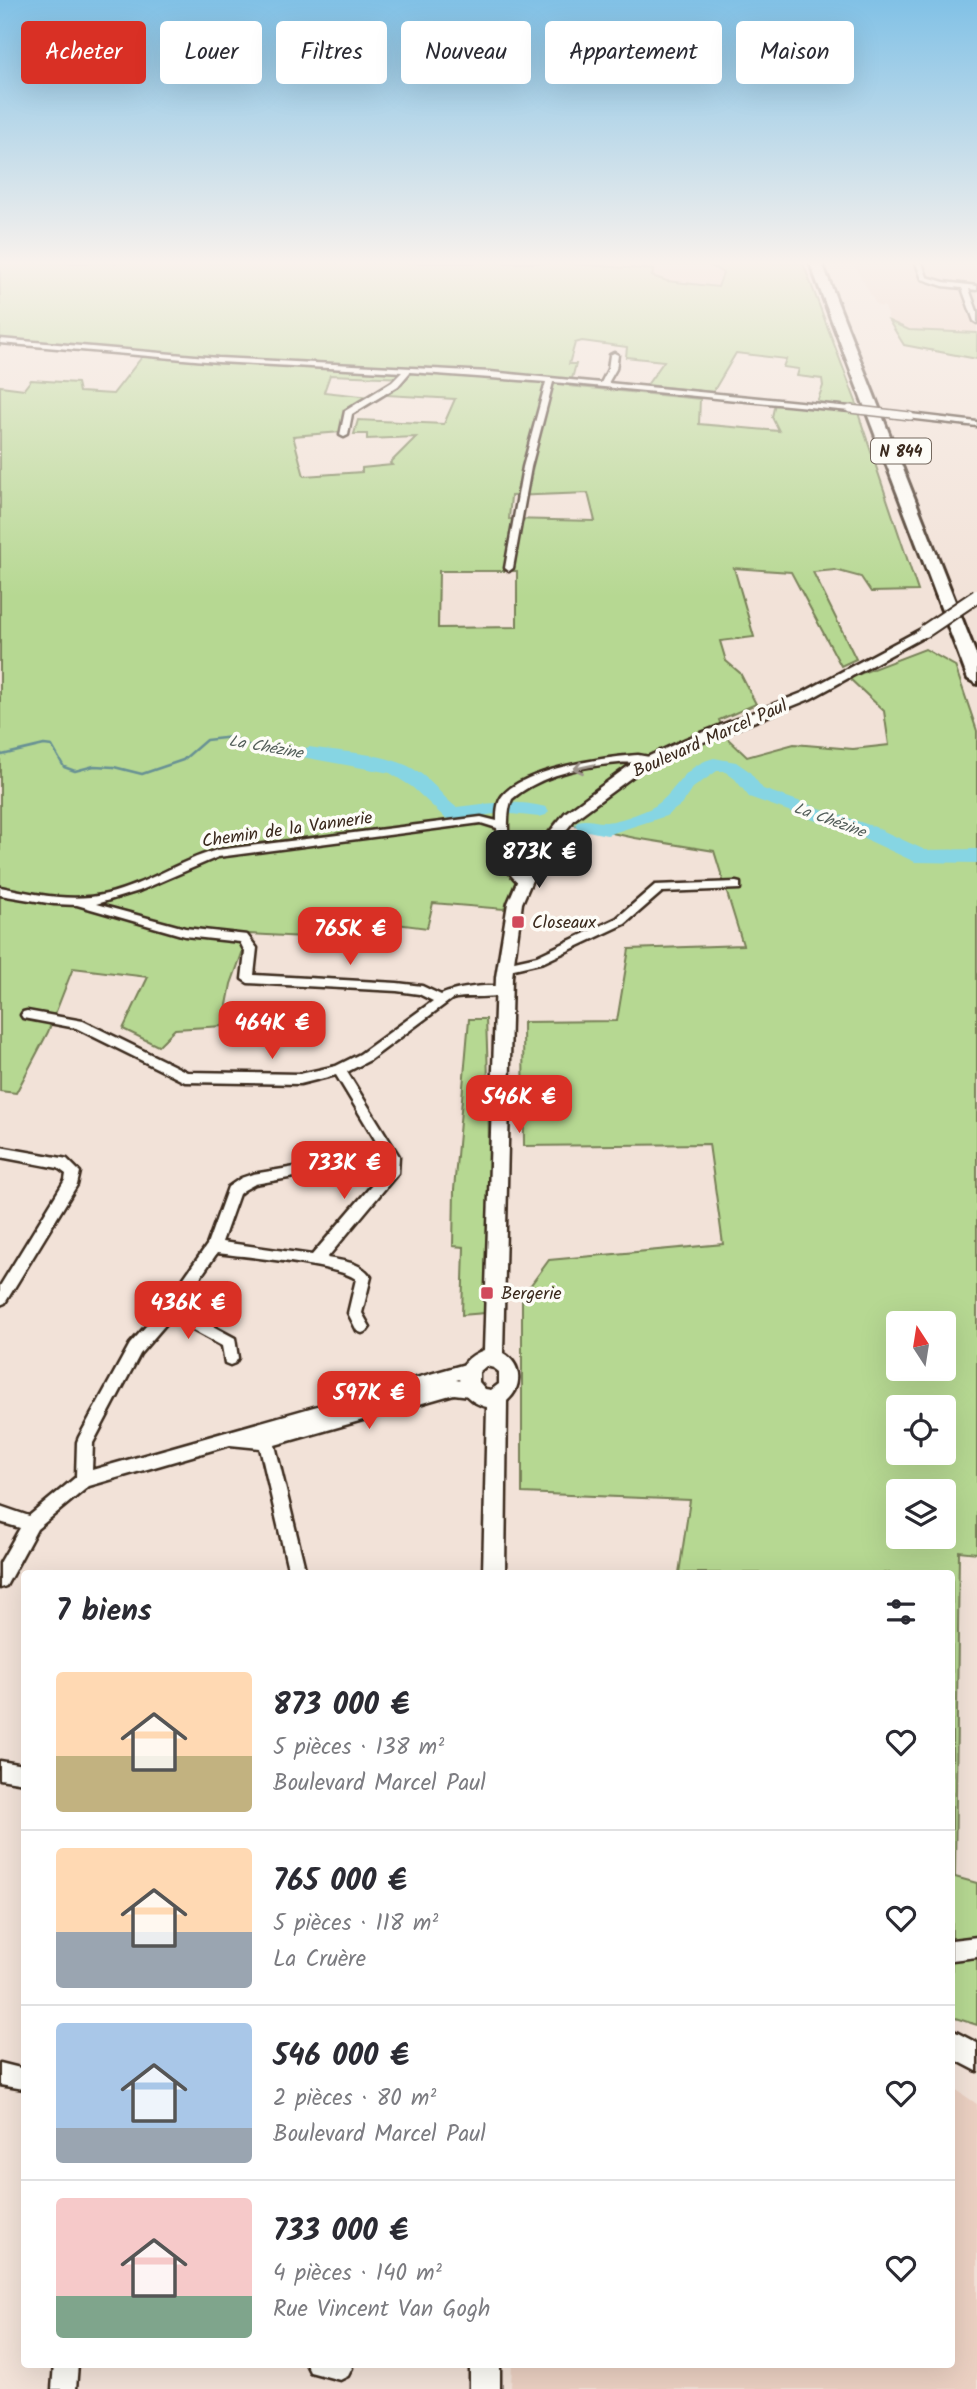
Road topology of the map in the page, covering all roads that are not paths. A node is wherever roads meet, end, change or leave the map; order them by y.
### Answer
1 (405, 374) edge
2 (480, 374) edge
3 (609, 374) edge
4 (859, 374) edge
5 (871, 374) edge
6 (550, 380) junction
7 (603, 385) junction
8 (977, 410) edge
9 (976, 424) edge
10 (344, 435) dead end
11 (509, 569) dead end
12 (977, 596) edge
13 (977, 639) edge
14 (977, 680) edge
15 (651, 760) junction
16 (503, 826) junction
17 (524, 881) junction
18 (736, 886) dead end
19 (0, 891) edge
20 (74, 901) junction
21 (505, 967) junction
22 (503, 991) junction
23 (441, 1000) junction
24 (27, 1015) dead end
25 (339, 1070) junction
26 (0, 1152) edge
27 (295, 1172) dead end
28 (214, 1247) junction
29 (315, 1261) junction
30 (0, 1299) edge
31 (169, 1310) junction
32 (362, 1327) dead end
33 (230, 1357) dead end
34 (493, 1360) junction
35 (470, 1380) junction
36 (497, 1396) junction
37 (219, 1440) junction
38 (265, 1441) junction
39 (84, 1480) junction
40 (0, 1514) edge
41 (31, 1524) junction
42 (297, 1570) edge
43 (494, 1570) edge
44 (0, 1580) edge
45 (0, 1770) edge
46 (21, 1774) edge
47 (977, 1947) edge
48 (955, 1950) edge
49 (955, 2045) edge
50 (977, 2058) edge
51 (0, 2074) edge
52 (21, 2078) edge
53 (65, 2368) edge
54 (485, 2368) edge
55 (64, 2389) edge
56 (485, 2389) edge

1 - 10 street
2 - 6 street
3 - 7 street
4 - 14 highway, N 844
5 - 13 highway, N 844
6 - 7 street
6 - 11 street
7 - 9 street, bridge
8 - 9 street
12 - 15 street, Boulevard Marcel Paul, bridge
15 -> 16 street
15 - 17 street, Boulevard Marcel Paul
16 - 17 street
16 - 20 street, Chemin de la Vannerie
17 - 21 street, Boulevard Marcel Paul
18 - 21 street
19 - 20 street, Chemin de la Vannerie
20 - 23 street
21 - 22 street, Boulevard Marcel Paul
22 - 23 street
22 - 34 street, Boulevard Marcel Paul
23 - 25 street
24 - 25 street
25 - 29 street
26 - 30 street
27 - 28 street
28 - 29 street
28 - 31 street
29 - 32 street
31 - 33 street
31 - 39 street
34 - 35 street
34 - 36 street
35 - 36 street
35 - 37 street
35 - 38 street
36 - 43 street
37 - 38 street
37 - 39 street
38 - 42 street
39 - 41 street
40 - 41 street
41 - 44 street
45 - 46 street
47 - 48 street
49 - 50 street
51 - 52 street
53 - 55 street
54 - 56 street

